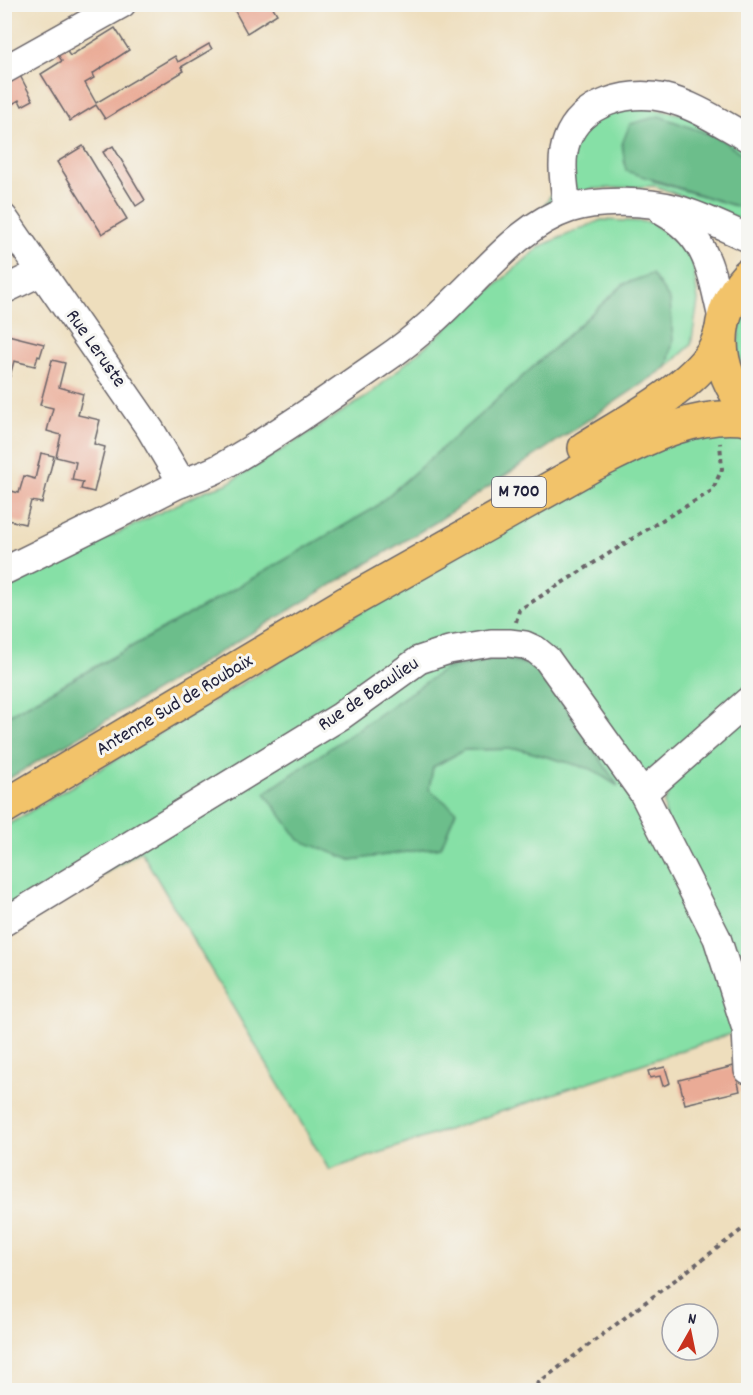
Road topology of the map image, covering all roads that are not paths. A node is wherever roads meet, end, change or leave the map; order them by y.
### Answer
1 (122, 4) edge
2 (4, 70) edge
3 (748, 138) edge
4 (645, 205) junction
5 (567, 209) junction
6 (4, 218) edge
7 (748, 238) edge
8 (41, 272) junction
9 (748, 275) edge
10 (4, 290) edge
11 (722, 327) junction
12 (748, 409) edge
13 (748, 419) edge
14 (182, 483) junction
15 (4, 572) edge
16 (345, 604) junction
17 (748, 701) edge
18 (643, 793) junction
19 (4, 807) edge
20 (4, 922) edge
21 (748, 1070) edge

1 - 2 street
3 - 5 street
4 - 5 street
4 - 7 street
4 - 11 street
5 - 14 street
6 - 8 street, Rue Leruste
8 - 10 street
8 - 14 street, Rue Leruste
9 - 11 highway
11 - 12 highway
11 - 16 highway, M 700
13 - 16 highway, M 700
14 - 15 street
16 - 19 highway, Antenne Sud de Roubaix / M 700
17 - 18 street
18 - 20 street, Rue de Beaulieu
18 - 21 street, Rue de Beaulieu

